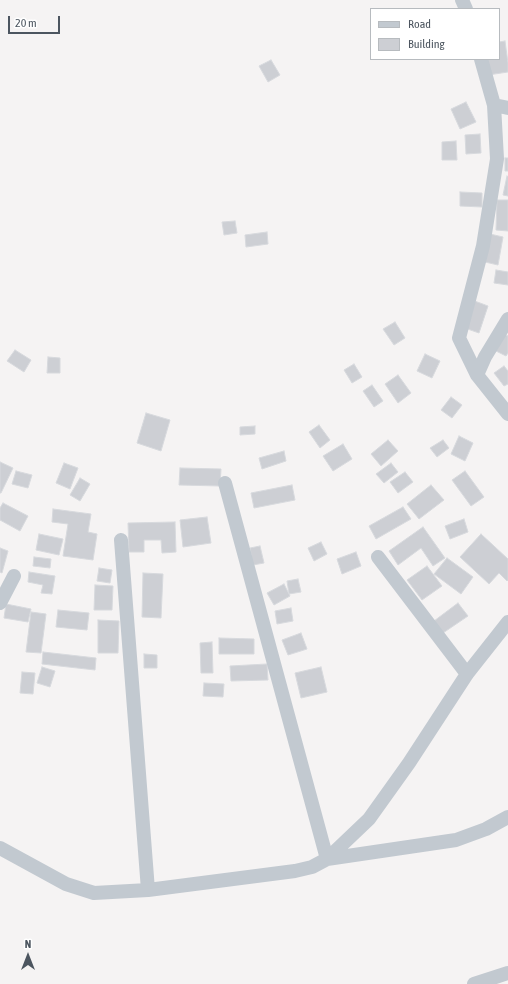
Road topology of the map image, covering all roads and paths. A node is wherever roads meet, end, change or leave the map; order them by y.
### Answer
1 (481, 60) edge
2 (494, 105) junction
3 (508, 108) edge
4 (508, 319) edge
5 (477, 375) junction
6 (508, 414) edge
7 (225, 482) dead end
8 (120, 540) dead end
9 (378, 557) dead end
10 (14, 576) dead end
11 (0, 603) edge
12 (508, 622) edge
13 (467, 674) junction
14 (508, 817) edge
15 (0, 848) edge
16 (327, 859) junction
17 (148, 890) junction
18 (508, 973) edge
19 (474, 984) edge

1 - 2 street
2 - 3 street
2 - 5 street
4 - 5 street
5 - 6 street
7 - 16 street
8 - 17 street
9 - 13 street
10 - 11 street
12 - 13 street
13 - 16 street
14 - 16 street
15 - 17 street
16 - 17 street
18 - 19 street

